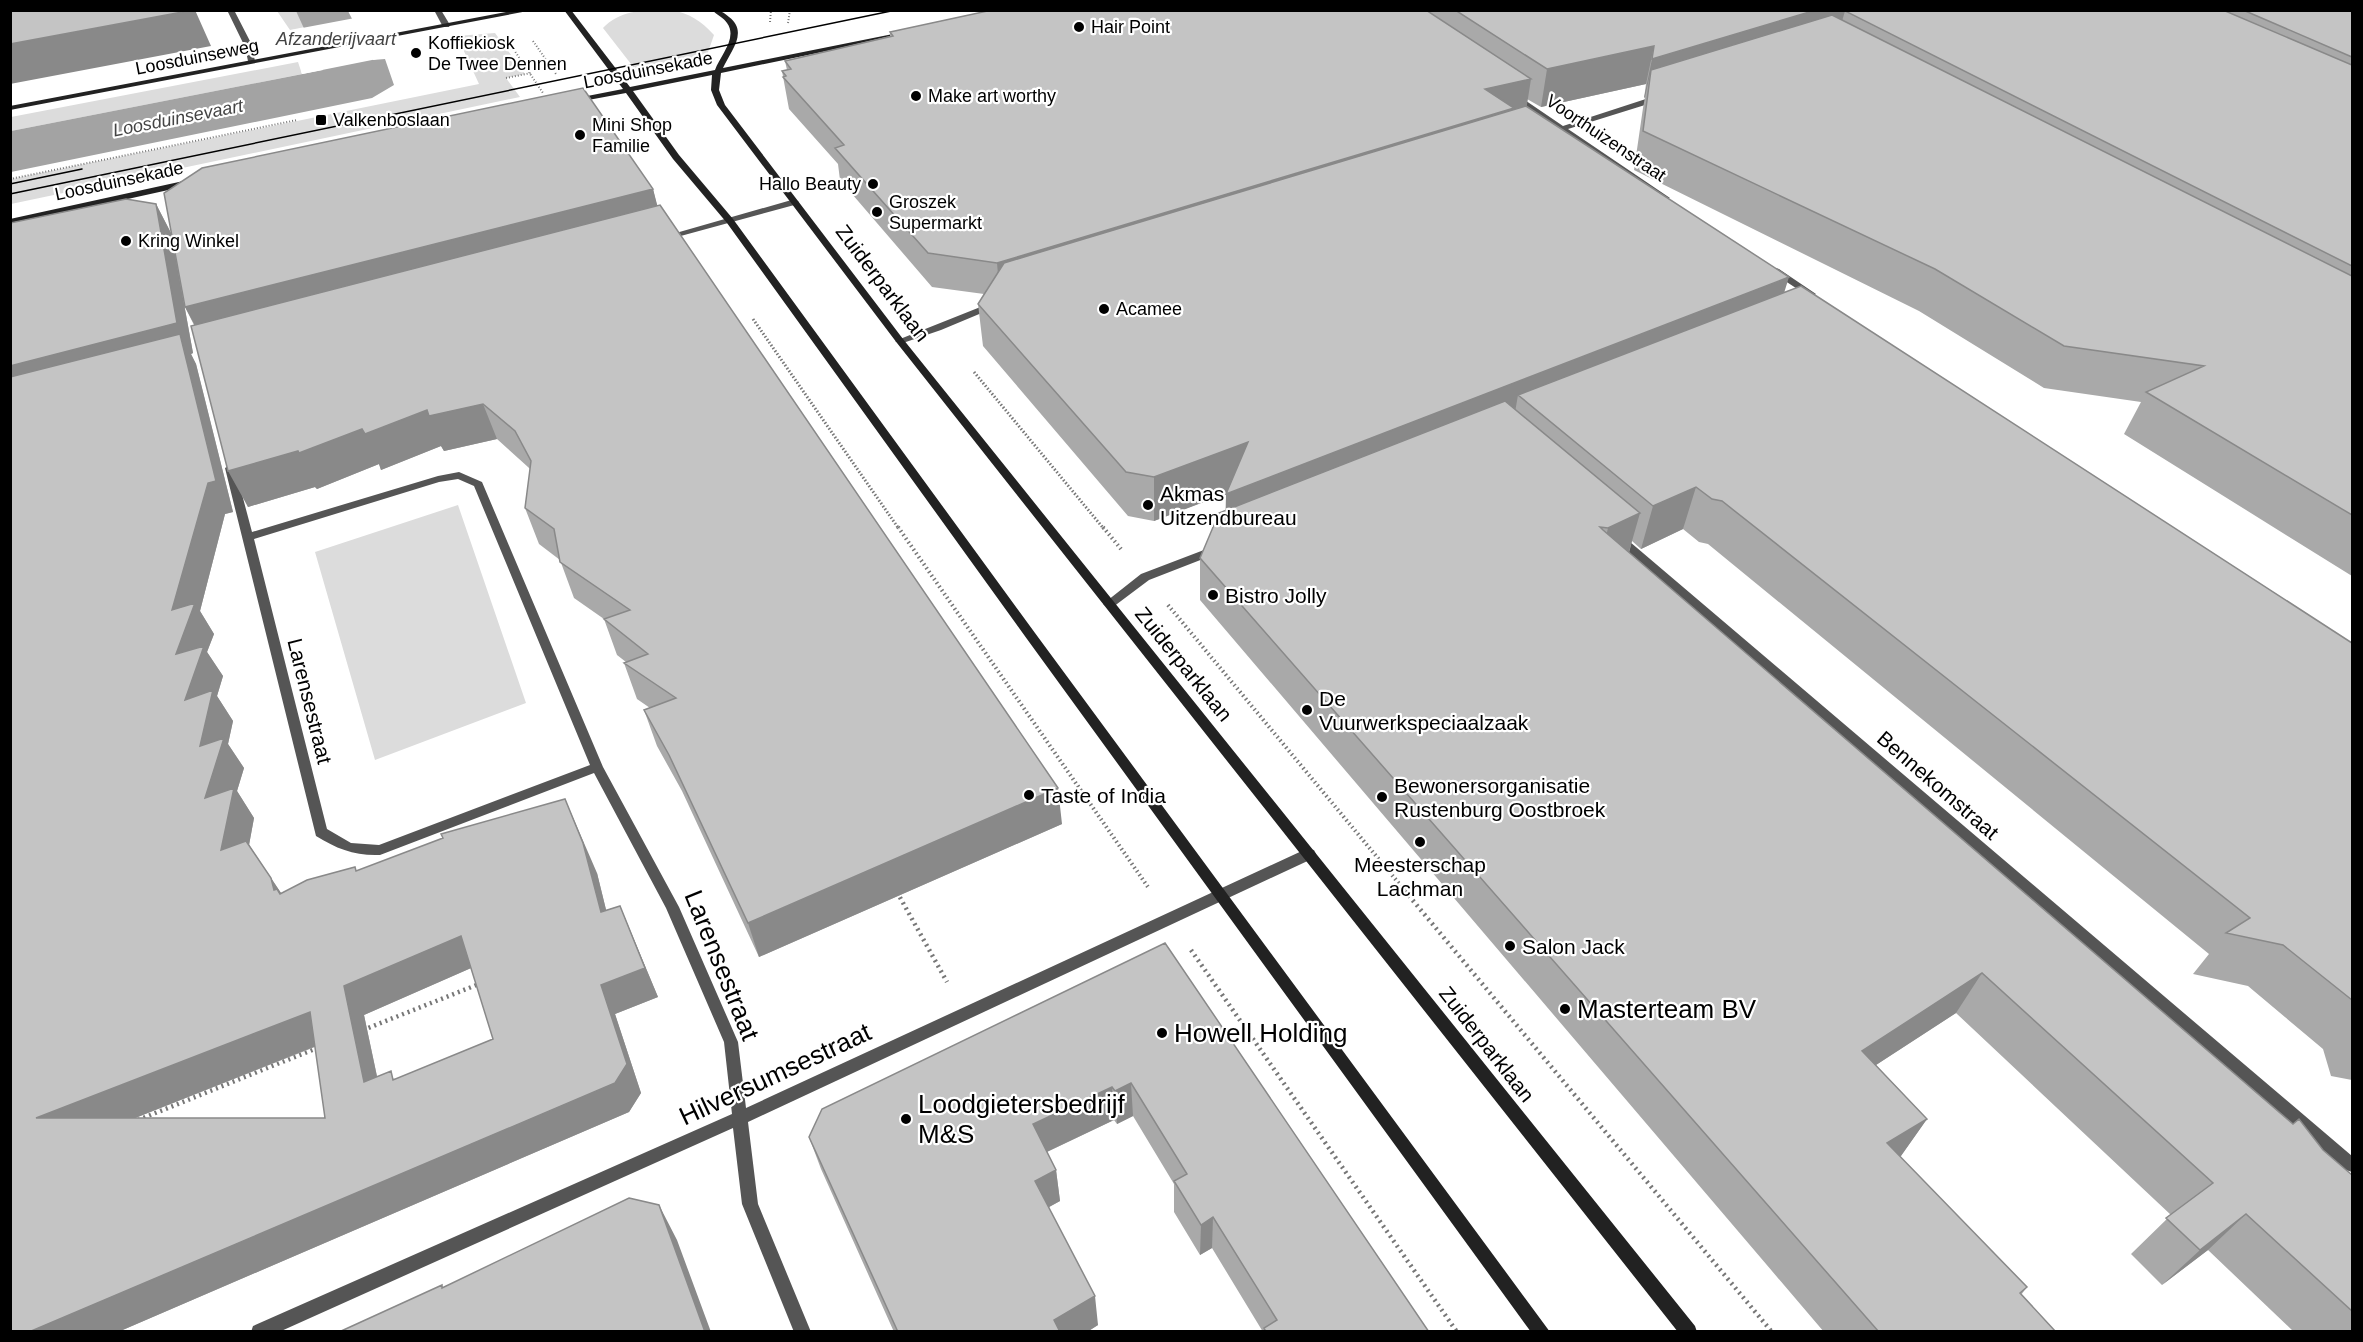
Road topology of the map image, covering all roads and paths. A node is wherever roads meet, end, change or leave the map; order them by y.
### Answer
1 (230, 10) edge
2 (437, 10) edge
3 (530, 10) edge
4 (567, 10) edge
5 (715, 10) edge
6 (506, 15) junction
7 (490, 17) junction
8 (446, 25) junction
9 (916, 30) edge
10 (252, 61) junction
11 (531, 73) junction
12 (714, 73) junction
13 (506, 78) dead end
14 (1502, 89) edge
15 (628, 90) junction
16 (1664, 97) edge
17 (577, 101) junction
18 (551, 105) joint
19 (10, 108) edge
20 (297, 120) dead end
21 (1562, 128) junction
22 (1551, 132) edge
23 (10, 179) edge
24 (192, 182) edge
25 (795, 202) junction
26 (1680, 207) edge
27 (730, 220) junction
28 (10, 222) edge
29 (658, 239) edge
30 (1769, 266) edge
31 (1818, 299) edge
32 (997, 303) edge
33 (752, 317) dead end
34 (938, 328) junction
35 (900, 341) junction
36 (228, 457) edge
37 (1607, 528) edge
38 (248, 537) junction
39 (1222, 546) edge
40 (1145, 578) junction
41 (1109, 604) junction
42 (597, 767) junction
43 (1310, 854) junction
44 (896, 891) edge
45 (1222, 895) junction
46 (1170, 919) junction
47 (483, 982) edge
48 (965, 1014) junction
49 (361, 1031) dead end
50 (327, 1044) edge
51 (738, 1119) junction
52 (127, 1124) edge
53 (2352, 1165) edge
54 (259, 1332) edge
55 (803, 1332) edge
56 (1456, 1332) edge
57 (1542, 1332) edge
58 (1689, 1332) edge
59 (1772, 1332) edge

1 - 10 street
2 - 8 street
3 - 6 main road, Loosduinseweg
4 - 15 main road
5 - 12 main road
6 - 7 main road, Loosduinseweg
6 - 17 path
7 - 8 main road, Loosduinseweg
7 - 11 path
8 - 10 main road, Loosduinseweg
9 - 12 main road, Loosduinsekade
10 - 19 main road, Loosduinseweg
11 - 13 path
11 - 18 path
12 - 15 main road, Loosduinsekade
12 - 25 main road, Zuiderparklaan
14 - 21 street, Voorthuizenstraat
15 - 17 main road, Loosduinsekade
15 - 27 main road
16 - 21 street
17 - 18 main road, Loosduinsekade
20 - 23 path
21 - 22 street
21 - 26 street, Voorthuizenstraat
24 - 28 main road, Loosduinsekade
25 - 27 street
25 - 35 main road, Zuiderparklaan
27 - 29 street
27 - 45 main road
30 - 31 street
32 - 34 street
33 - 46 path
34 - 35 street
34 - 40 path, Zuiderparklaan
35 - 41 main road, Zuiderparklaan
36 - 38 street, Larensestraat
37 - 53 street, Bennekomstraat
38 - 42 street, Larensestraat
38 - 42 street, Larensestraat
39 - 40 street
40 - 41 street
40 - 59 path, Zuiderparklaan
41 - 43 main road, Zuiderparklaan
42 - 51 street, Larensestraat
43 - 45 street, Hilversumsestraat
43 - 58 main road, Zuiderparklaan
44 - 48 path
45 - 46 street, Hilversumsestraat
45 - 57 main road
46 - 48 street, Hilversumsestraat
46 - 56 path
47 - 49 path
48 - 51 street, Hilversumsestraat
50 - 52 path
51 - 54 street, Hilversumsestraat
51 - 55 street, Larensestraat

